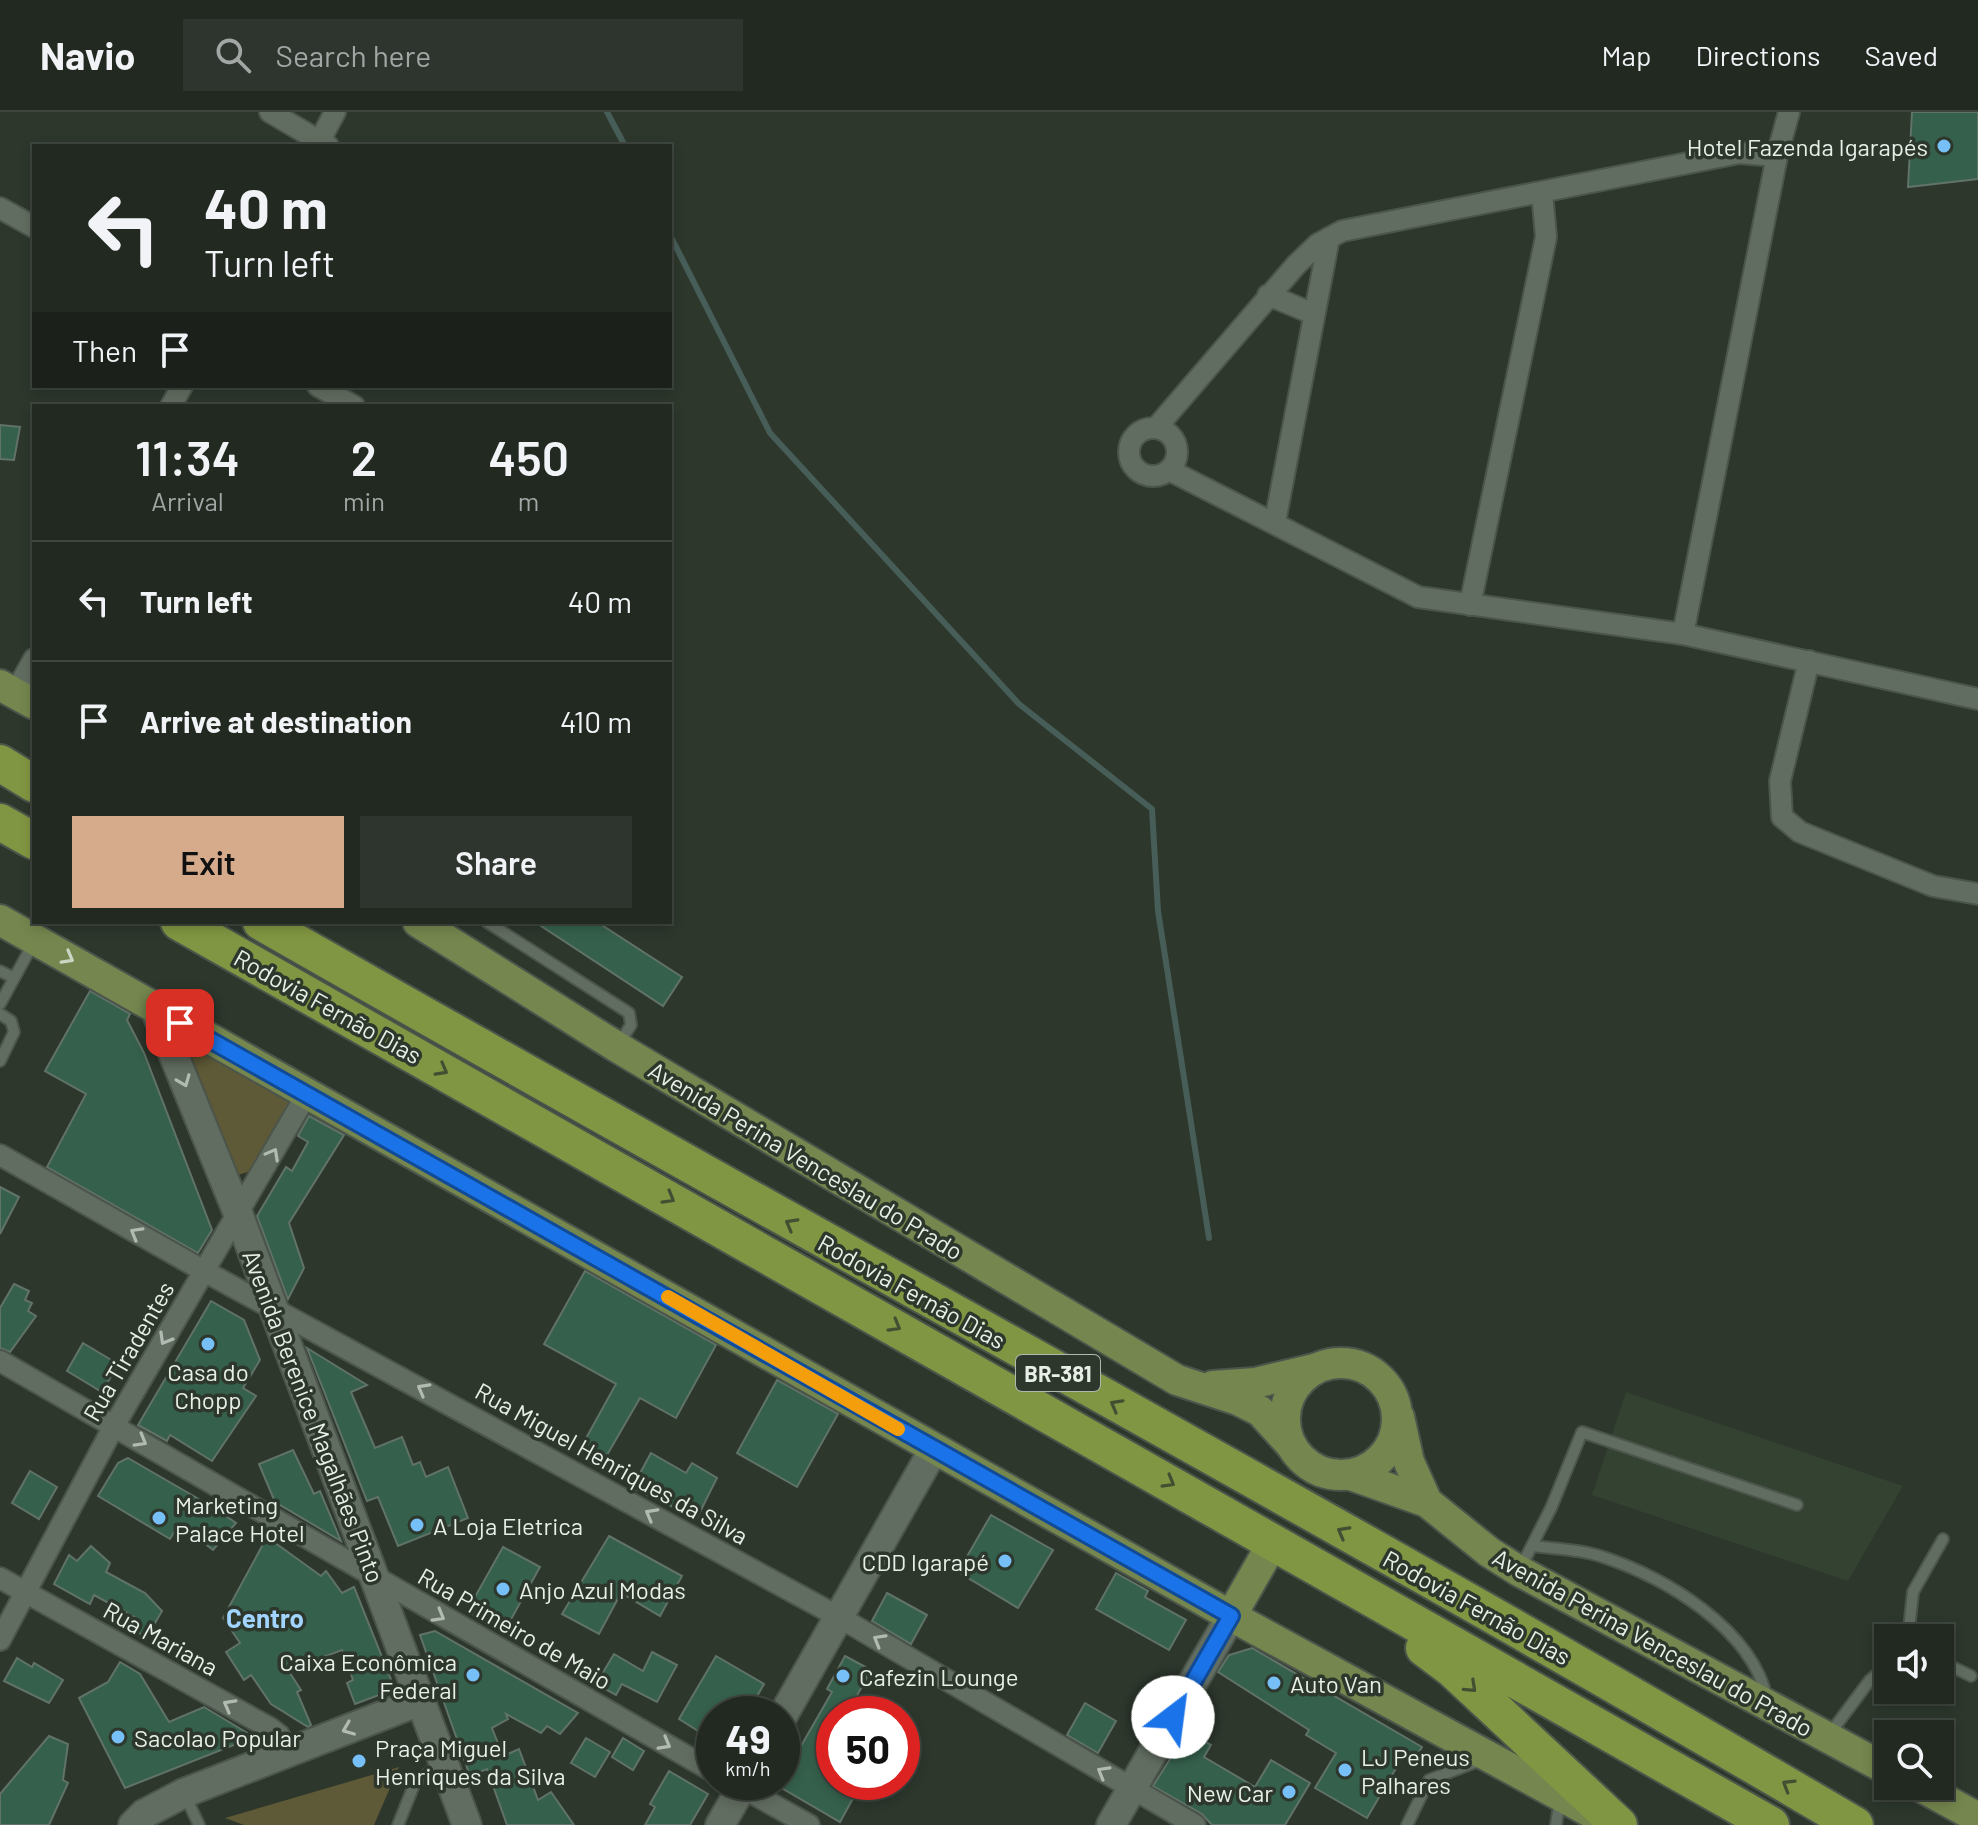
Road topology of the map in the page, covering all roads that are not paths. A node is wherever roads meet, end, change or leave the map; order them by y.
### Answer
1 (270, 112) edge
2 (335, 112) edge
3 (1789, 112) edge
4 (322, 144) edge
5 (1777, 156) junction
6 (1542, 192) junction
7 (0, 208) edge
8 (32, 226) edge
9 (1329, 238) junction
10 (1268, 295) junction
11 (1314, 314) junction
12 (322, 388) edge
13 (350, 404) edge
14 (1156, 428) junction
15 (1169, 470) junction
16 (1275, 522) junction
17 (1470, 605) junction
18 (1683, 634) junction
19 (1809, 661) junction
20 (32, 663) edge
21 (16, 694) edge
22 (1978, 699) edge
23 (0, 763) edge
24 (32, 783) edge
25 (0, 822) edge
26 (32, 840) edge
27 (1978, 894) edge
28 (0, 920) edge
29 (182, 924) edge
30 (264, 924) edge
31 (421, 924) edge
32 (490, 924) edge
33 (35, 940) junction
34 (0, 971) edge
35 (14, 978) junction
36 (0, 1004) edge
37 (155, 1009) junction
38 (0, 1014) edge
39 (617, 1047) junction
40 (0, 1061) edge
41 (308, 1092) junction
42 (0, 1155) edge
43 (239, 1216) junction
44 (204, 1271) junction
45 (272, 1306) junction
46 (0, 1361) edge
47 (1314, 1369) junction
48 (1200, 1387) junction
49 (1398, 1412) junction
50 (114, 1426) junction
51 (1290, 1444) junction
52 (934, 1449) junction
53 (1313, 1468) junction
54 (1351, 1475) junction
55 (1299, 1495) tunnel mouth
56 (1427, 1502) junction
57 (1797, 1505) dead end
58 (1943, 1539) dead end
59 (1282, 1554) junction
60 (1526, 1558) junction
61 (373, 1575) junction
62 (0, 1578) edge
63 (24, 1592) junction
64 (1231, 1616) junction
65 (839, 1617) junction
66 (1910, 1624) edge
67 (0, 1640) edge
68 (1954, 1668) edge
69 (1971, 1676) dead end
70 (1874, 1677) edge
71 (794, 1696) edge
72 (420, 1701) junction
73 (1768, 1704) junction
74 (1827, 1738) junction
75 (288, 1753) junction
76 (1489, 1757) junction
77 (442, 1762) junction
78 (696, 1762) edge
79 (1874, 1763) edge
80 (1132, 1788) junction
81 (184, 1793) junction
82 (732, 1800) edge
83 (767, 1800) edge
84 (1945, 1800) edge
85 (1558, 1812) edge
86 (1978, 1818) edge
87 (133, 1825) edge
88 (199, 1825) edge
89 (398, 1825) edge
90 (467, 1825) edge
91 (720, 1825) edge
92 (809, 1825) edge
93 (1111, 1825) edge
94 (1195, 1825) edge
95 (1407, 1825) edge
96 (1617, 1825) edge
97 (1771, 1825) edge
98 (1855, 1825) edge

1 - 4 street
2 - 4 street
3 - 5 street
5 - 6 street
5 - 18 street
6 - 9 street
6 - 17 street
7 - 8 street
9 - 10 street
9 - 11 street
10 - 11 street
10 - 14 street
11 - 16 street
12 - 13 street
14 - 15 street
14 - 15 street
15 - 16 street
16 - 17 street
17 - 18 street
18 - 19 street
19 - 22 street
19 - 27 street
20 - 21 street
23 - 24 highway
25 - 26 highway
28 - 33 main road
29 -> 59 highway, Rodovia Fernão Dias / BR-381
98 -> 30 highway, Rodovia Fernão Dias / BR-381
31 - 39 main road, Avenida Perina Venceslau do Prado
32 - 39 lane
33 - 35 lane
33 -> 37 main road
34 - 35 lane
35 - 36 lane
37 - 41 main road
37 -> 43 main road, Avenida Berenice Magalhães Pinto
38 - 40 lane
39 - 48 main road, Avenida Perina Venceslau do Prado
43 -> 41 street, Rua Tiradentes
41 - 52 main road
44 -> 42 street, Rua Miguel Henriques da Silva
43 - 44 street, Rua Tiradentes
43 - 45 main road, Avenida Berenice Magalhães Pinto
44 - 45 street, Rua Miguel Henriques da Silva
44 -> 50 street, Rua Tiradentes
45 - 61 main road, Avenida Berenice Magalhães Pinto
65 -> 45 street, Rua Miguel Henriques da Silva
46 - 50 street, Rua Primeiro de Maio
47 - 48 main road, Avenida Perina Venceslau do Prado
47 - 49 main road
47 - 51 main road
48 - 51 main road, Avenida Perina Venceslau do Prado
49 - 54 main road
49 - 56 main road, Avenida Perina Venceslau do Prado
50 -> 61 street, Rua Primeiro de Maio
50 - 63 street, Rua Tiradentes
51 - 53 main road
52 - 64 main road
52 - 65 main road
53 - 54 main road
53 - 55 main road
54 - 56 main road, Avenida Perina Venceslau do Prado
56 - 60 main road, Avenida Perina Venceslau do Prado
57 - 60 lane
58 - 66 lane
59 - 64 main road
59 -> 96 highway
59 - 97 highway, Rodovia Fernão Dias / BR-381
60 - 73 main road, Avenida Perina Venceslau do Prado
60 - 73 lane
61 - 72 main road, Avenida Berenice Magalhães Pinto
61 -> 78 street, Rua Primeiro de Maio
62 - 63 street, Rua Mariana
63 - 67 street, Rua Tiradentes
75 -> 63 street, Rua Mariana
64 - 76 main road
64 - 80 main road
65 - 71 main road
80 -> 65 street, Rua Miguel Henriques da Silva
68 - 69 lane
70 - 74 lane
72 -> 75 main road
72 - 77 main road, Avenida Berenice Magalhães Pinto
73 - 74 main road, Avenida Perina Venceslau do Prado
74 - 79 main road, Avenida Perina Venceslau do Prado
75 - 81 main road
76 - 85 main road
76 - 95 lane
77 - 89 lane
77 - 90 main road, Avenida Berenice Magalhães Pinto
80 - 93 main road
80 - 94 street, Rua Miguel Henriques da Silva
81 - 87 main road
81 - 88 lane
82 - 91 main road
83 - 92 street
84 - 86 main road
85 - 96 main road

